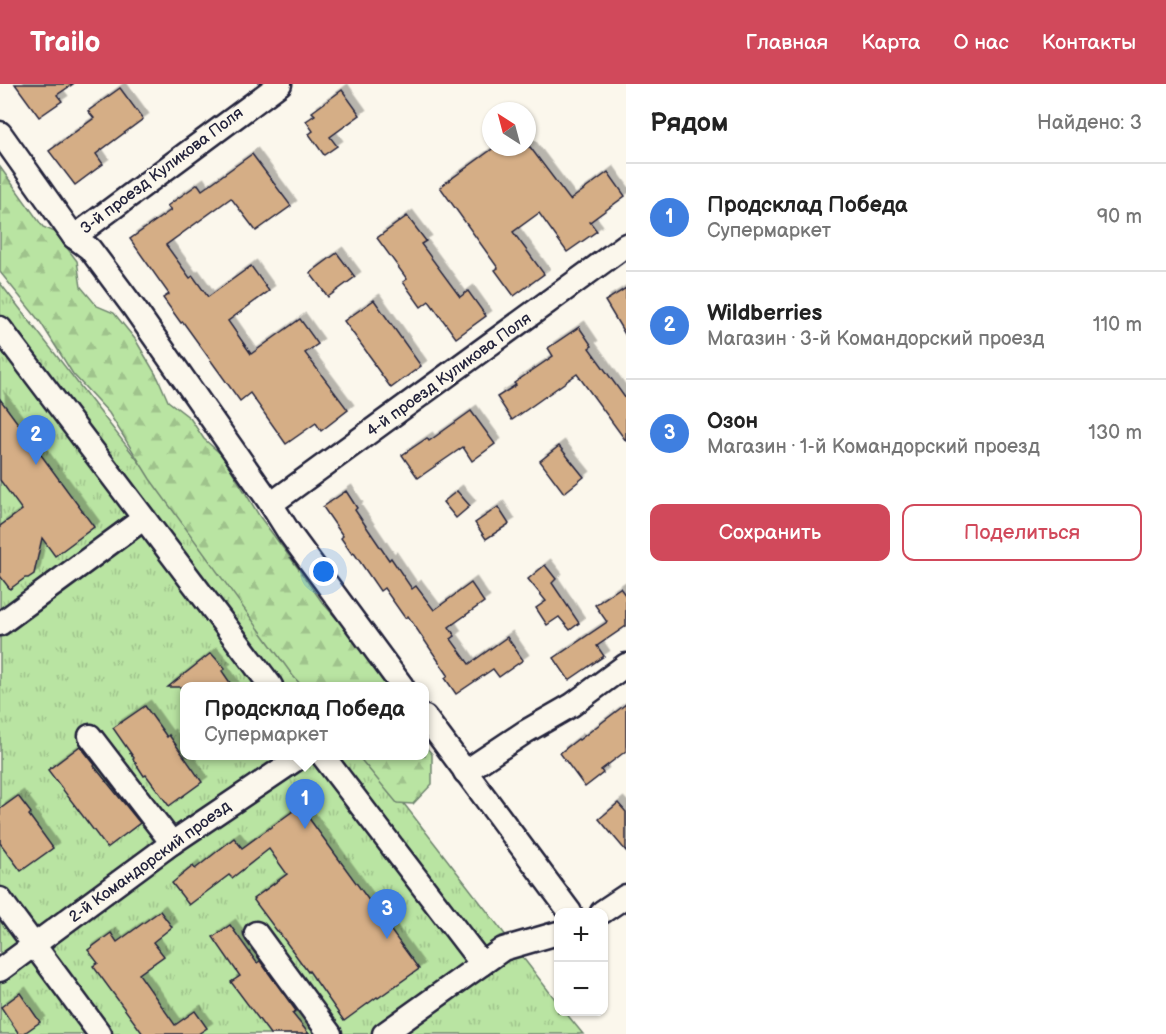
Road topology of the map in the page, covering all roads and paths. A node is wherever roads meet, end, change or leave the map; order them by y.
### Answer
1 (280, 84) edge
2 (0, 133) edge
3 (74, 237) junction
4 (626, 245) edge
5 (0, 328) edge
6 (271, 504) junction
7 (143, 519) junction
8 (0, 624) edge
9 (626, 665) edge
10 (267, 682) edge
11 (398, 682) edge
12 (429, 722) edge
13 (90, 736) dead end
14 (295, 760) edge
15 (326, 760) edge
16 (465, 772) junction
17 (172, 843) junction
18 (626, 896) edge
19 (0, 899) edge
20 (567, 908) edge
21 (608, 908) edge
22 (256, 933) dead end
23 (554, 934) edge
24 (34, 945) junction
25 (482, 964) junction
26 (0, 970) edge
27 (100, 1034) edge
28 (330, 1034) edge
29 (384, 1034) edge

1 - 3 street, 3-й проезд Куликова Поля
2 - 3 street
3 - 6 street
4 - 6 street, 4-й проезд Куликова Поля
5 - 7 street
6 - 11 street
7 - 8 street
7 - 10 street
9 - 16 street
12 - 16 street
13 - 17 street
14 - 17 street, 2-й Командорский проезд
15 - 25 street
16 - 20 street
17 - 24 street, 2-й Командорский проезд
18 - 21 street
19 - 24 street
22 - 28 street
23 - 25 street
24 - 26 street, 2-й Командорский проезд
24 - 27 street
25 - 29 street

